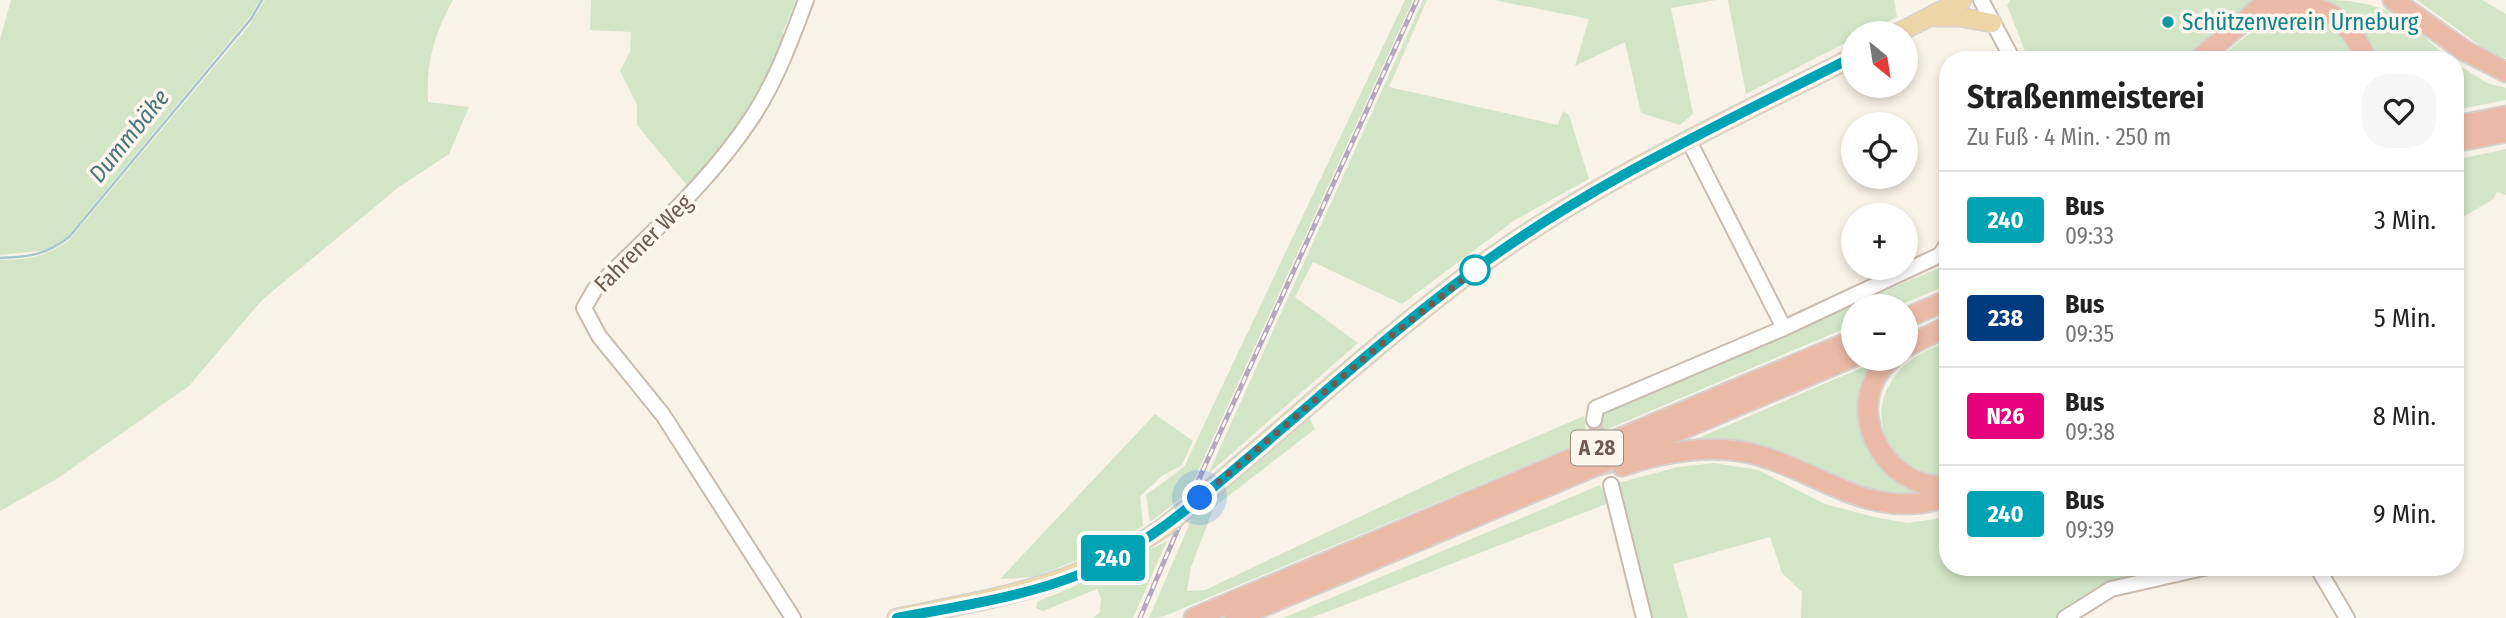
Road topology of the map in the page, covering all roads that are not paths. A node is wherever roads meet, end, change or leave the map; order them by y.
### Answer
1 (806, 0) edge
2 (1962, 0) edge
3 (1981, 0) edge
4 (2393, 0) edge
5 (2262, 6) edge
6 (1925, 19) junction
7 (1918, 23) edge
8 (1992, 23) junction
9 (2008, 51) edge
10 (2209, 51) edge
11 (2362, 51) edge
12 (1841, 63) edge
13 (2506, 72) edge
14 (2506, 116) edge
15 (2464, 124) edge
16 (2506, 132) edge
17 (2464, 140) edge
18 (1689, 141) junction
19 (1939, 255) edge
20 (1939, 304) edge
21 (1918, 313) edge
22 (1939, 320) edge
23 (1784, 328) junction
24 (1918, 329) edge
25 (1939, 330) edge
26 (1918, 341) edge
27 (1841, 345) edge
28 (1841, 362) edge
29 (1881, 371) edge
30 (1594, 420) dead end
31 (1583, 471) junction
32 (1611, 485) tunnel mouth
33 (1939, 485) edge
34 (1939, 499) edge
35 (2168, 576) edge
36 (2322, 576) edge
37 (793, 618) edge
38 (897, 618) edge
39 (1194, 618) edge
40 (1235, 618) edge
41 (1644, 618) edge
42 (2065, 618) edge
43 (2347, 618) edge

1 - 37 street, Fahrener Weg
2 - 6 main road
3 - 8 street
4 - 13 highway
5 - 10 highway
5 - 11 highway
6 - 7 main road
6 - 8 main road
8 - 9 street
12 - 18 main road
14 - 15 highway
16 - 17 highway
18 - 23 street
18 - 38 main road, bridge
19 - 23 street
20 - 21 highway
22 - 24 highway
23 - 30 street
25 - 26 highway
27 - 39 highway, A 28
28 - 31 highway, A 28
29 - 33 highway
31 - 34 highway
31 - 40 highway, A 28
32 - 41 street
35 - 42 street
36 - 43 street

